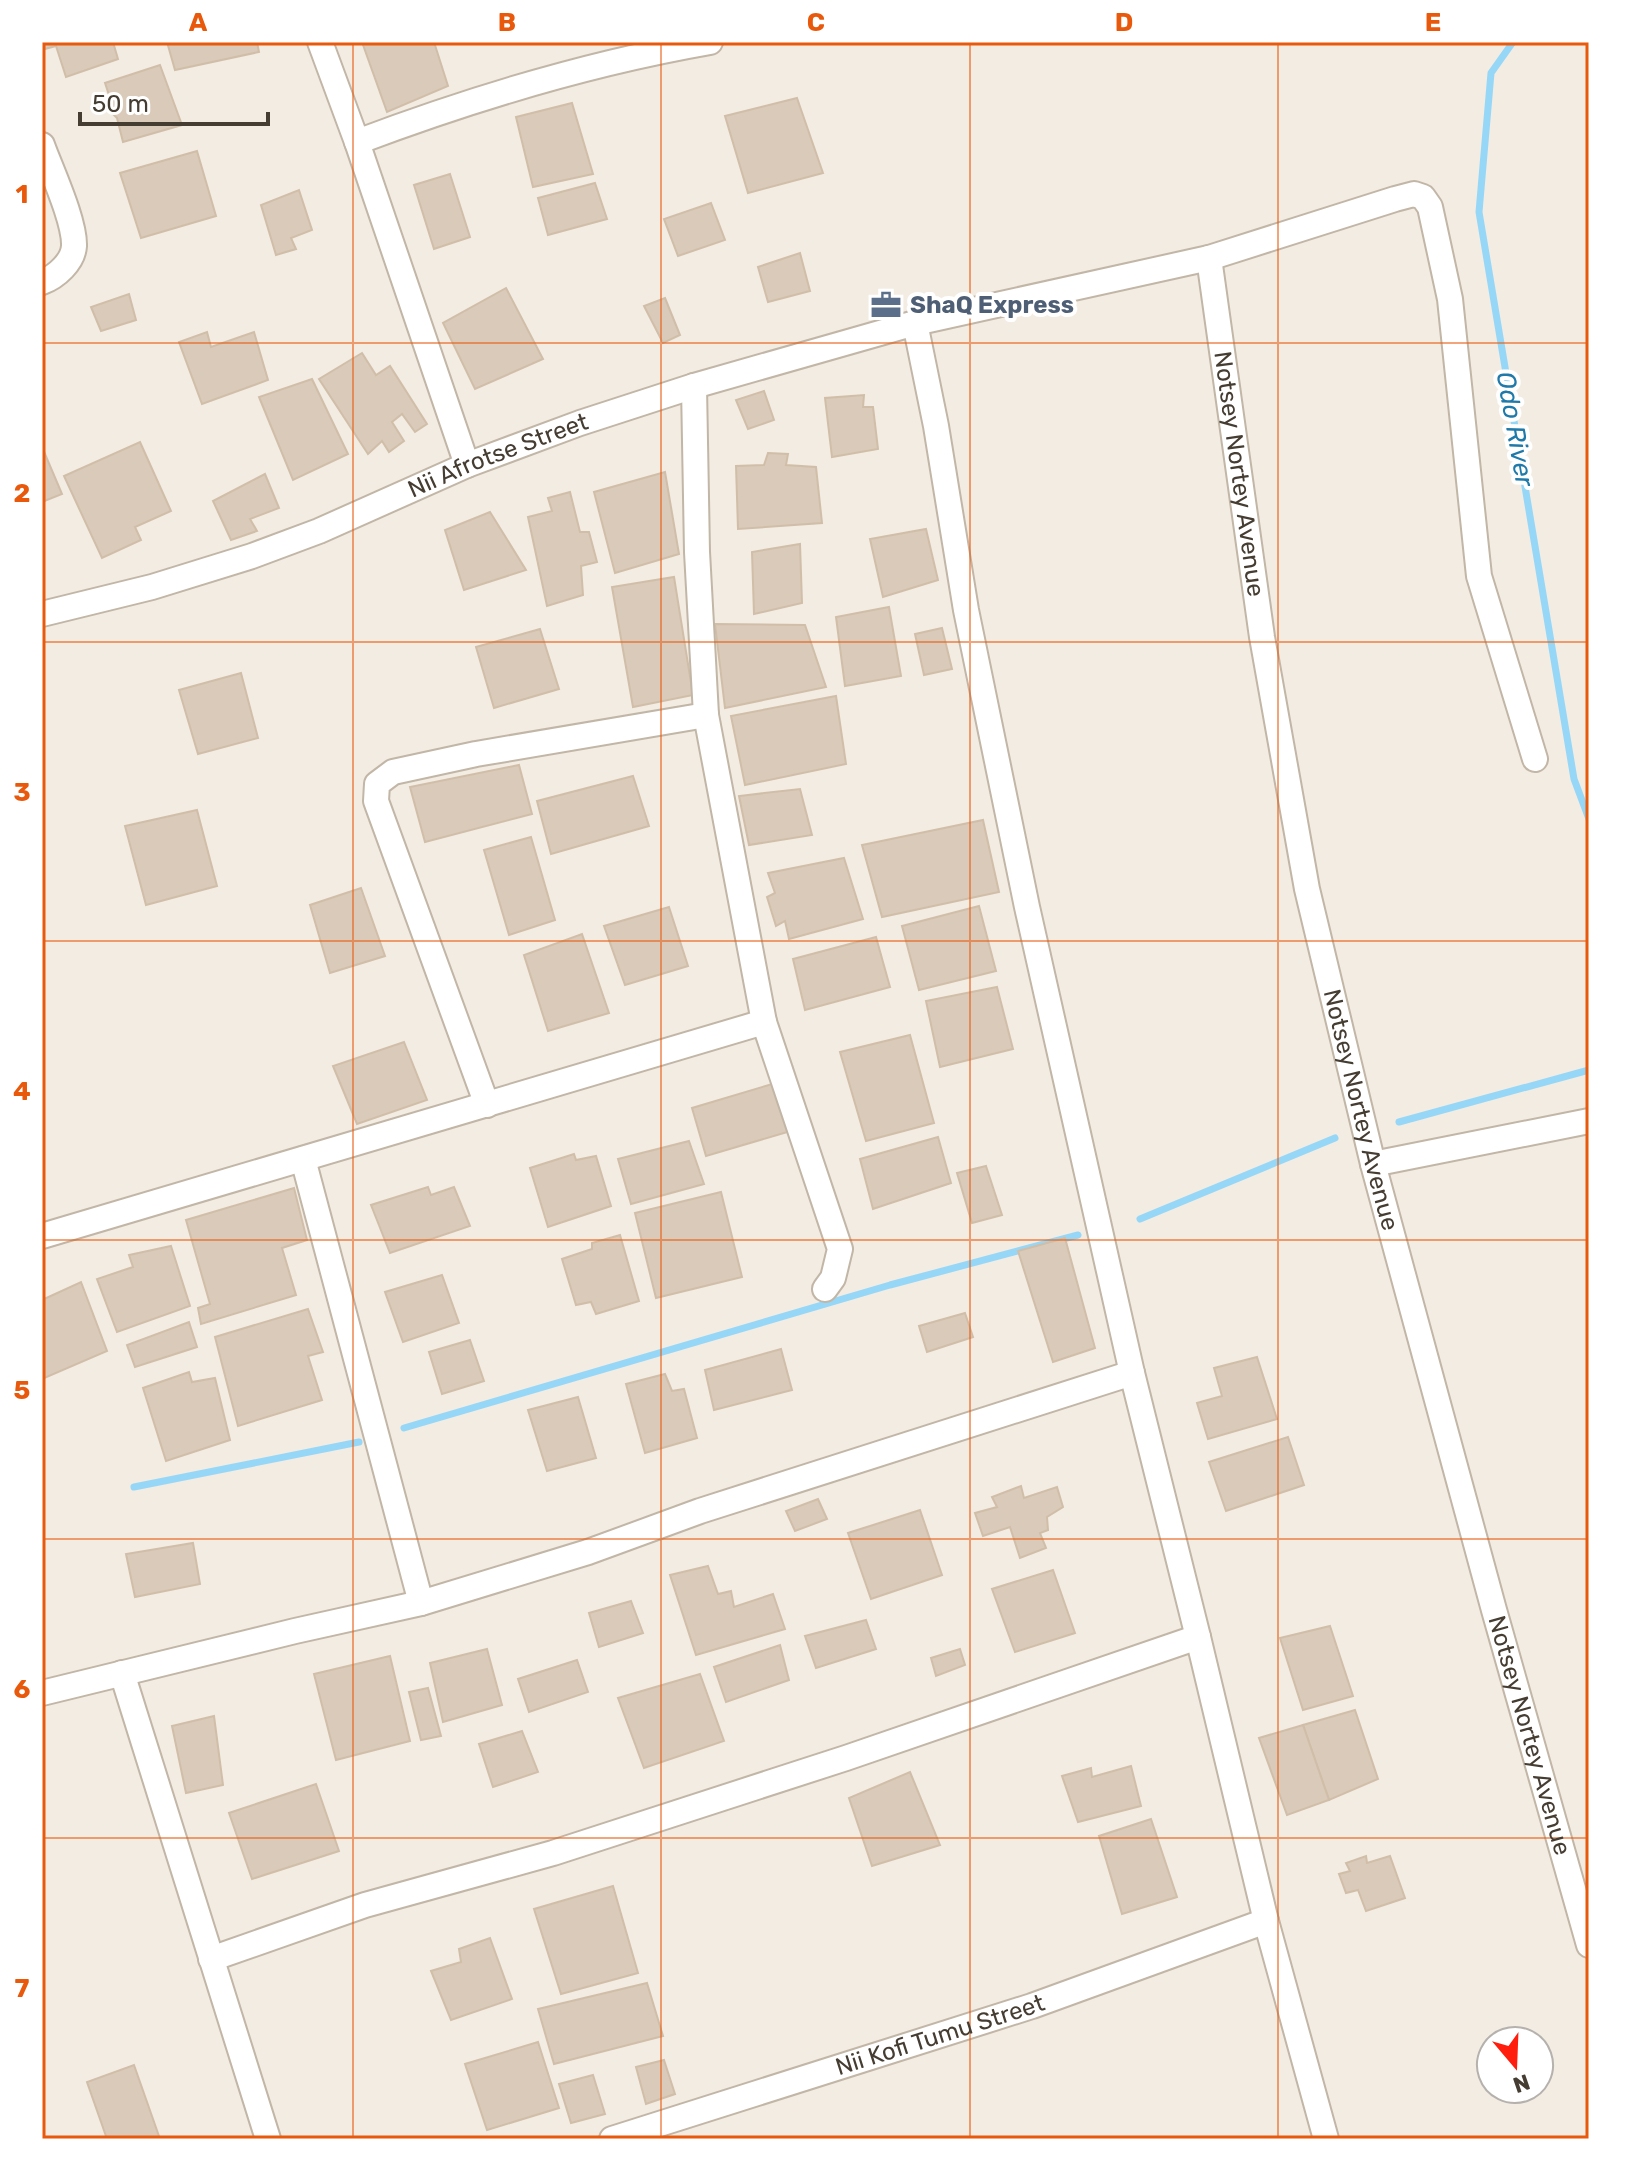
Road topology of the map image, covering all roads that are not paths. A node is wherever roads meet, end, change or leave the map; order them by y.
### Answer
1 (320, 42) edge
2 (710, 42) edge
3 (357, 142) junction
4 (42, 145) edge
5 (1209, 258) junction
6 (42, 282) edge
7 (915, 323) junction
8 (694, 386) junction
9 (467, 465) junction
10 (42, 614) edge
11 (706, 715) junction
12 (1535, 759) dead end
13 (764, 1022) junction
14 (487, 1105) junction
15 (1589, 1121) edge
16 (303, 1159) junction
17 (1373, 1164) junction
18 (42, 1236) edge
19 (825, 1289) dead end
20 (1132, 1373) junction
21 (421, 1603) junction
22 (1198, 1637) junction
23 (122, 1673) junction
24 (42, 1693) edge
25 (1266, 1921) junction
26 (1589, 1945) edge
27 (211, 1959) junction
28 (268, 2139) edge
29 (612, 2139) edge
30 (1326, 2139) edge

1 - 3 street
2 - 3 street
3 - 9 street
4 - 6 street
5 - 7 street, Nii Afrotse Street
5 - 12 street, Nii Afrotse Street
5 - 17 street, Notsey Nortey Avenue
7 - 8 street, Nii Afrotse Street
7 - 20 street
8 - 9 street, Nii Afrotse Street
8 - 11 street
9 - 10 street, Nii Afrotse Street
11 - 13 street
11 - 14 street
13 - 14 street
13 - 19 street
14 - 16 street
15 - 17 street
16 - 18 street
16 - 21 street
17 - 26 street, Notsey Nortey Avenue
20 - 21 street
20 - 22 street
21 - 23 street
22 - 25 street
22 - 27 street
23 - 24 street
23 - 27 street
25 - 29 street, Nii Kofi Tumu Street
25 - 30 street
27 - 28 street

